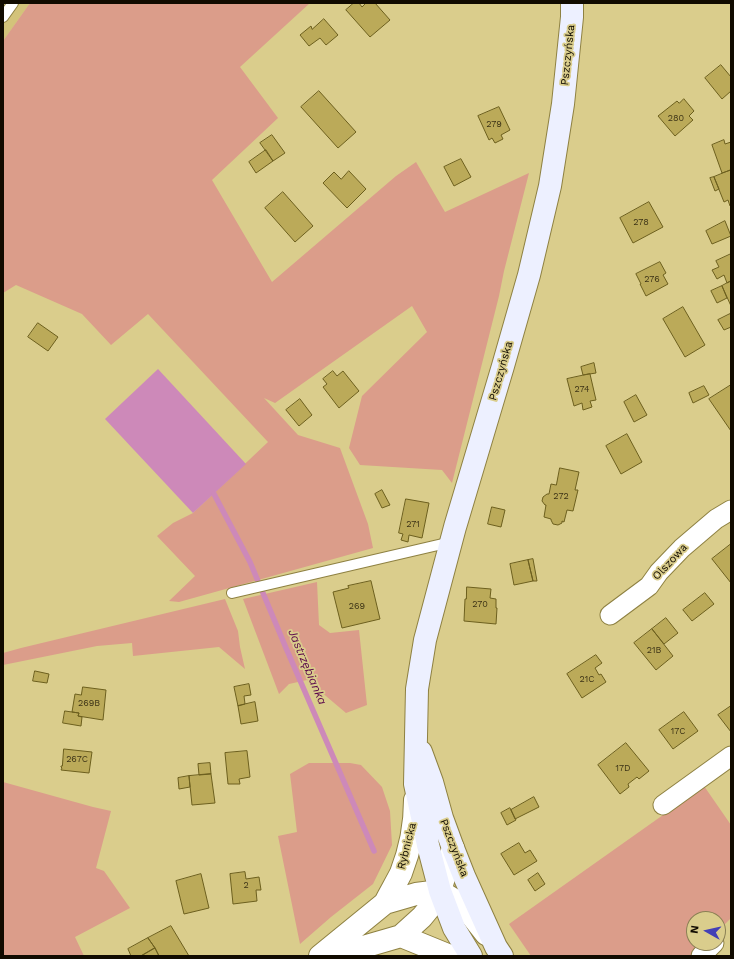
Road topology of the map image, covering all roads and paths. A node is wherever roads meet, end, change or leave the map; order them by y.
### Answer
1 (13, 3) edge
2 (572, 3) edge
3 (3, 17) edge
4 (731, 510) edge
5 (451, 542) junction
6 (232, 593) dead end
7 (610, 615) dead end
8 (416, 736) junction
9 (731, 756) edge
10 (415, 784) junction
11 (663, 805) dead end
12 (453, 848) junction
13 (440, 891) junction
14 (385, 903) junction
15 (401, 936) junction
16 (499, 952) edge
17 (320, 956) edge
18 (332, 956) edge
19 (450, 956) edge
20 (471, 956) edge

1 - 3 lane
2 - 5 main road, Pszczyńska
4 - 7 street, Olszowa
5 - 6 lane
5 - 8 main road, Pszczyńska
8 - 10 main road, Pszczyńska
8 - 12 main road, Pszczyńska
9 - 11 street
10 - 13 main road, Pszczyńska
10 - 14 street, Rybnicka
12 - 13 street
12 - 16 main road, Pszczyńska
13 - 14 street, Rybnicka
13 - 15 street
13 - 16 street
13 - 20 main road, Pszczyńska
14 - 17 street, Rybnicka
15 - 18 street
15 - 19 street

